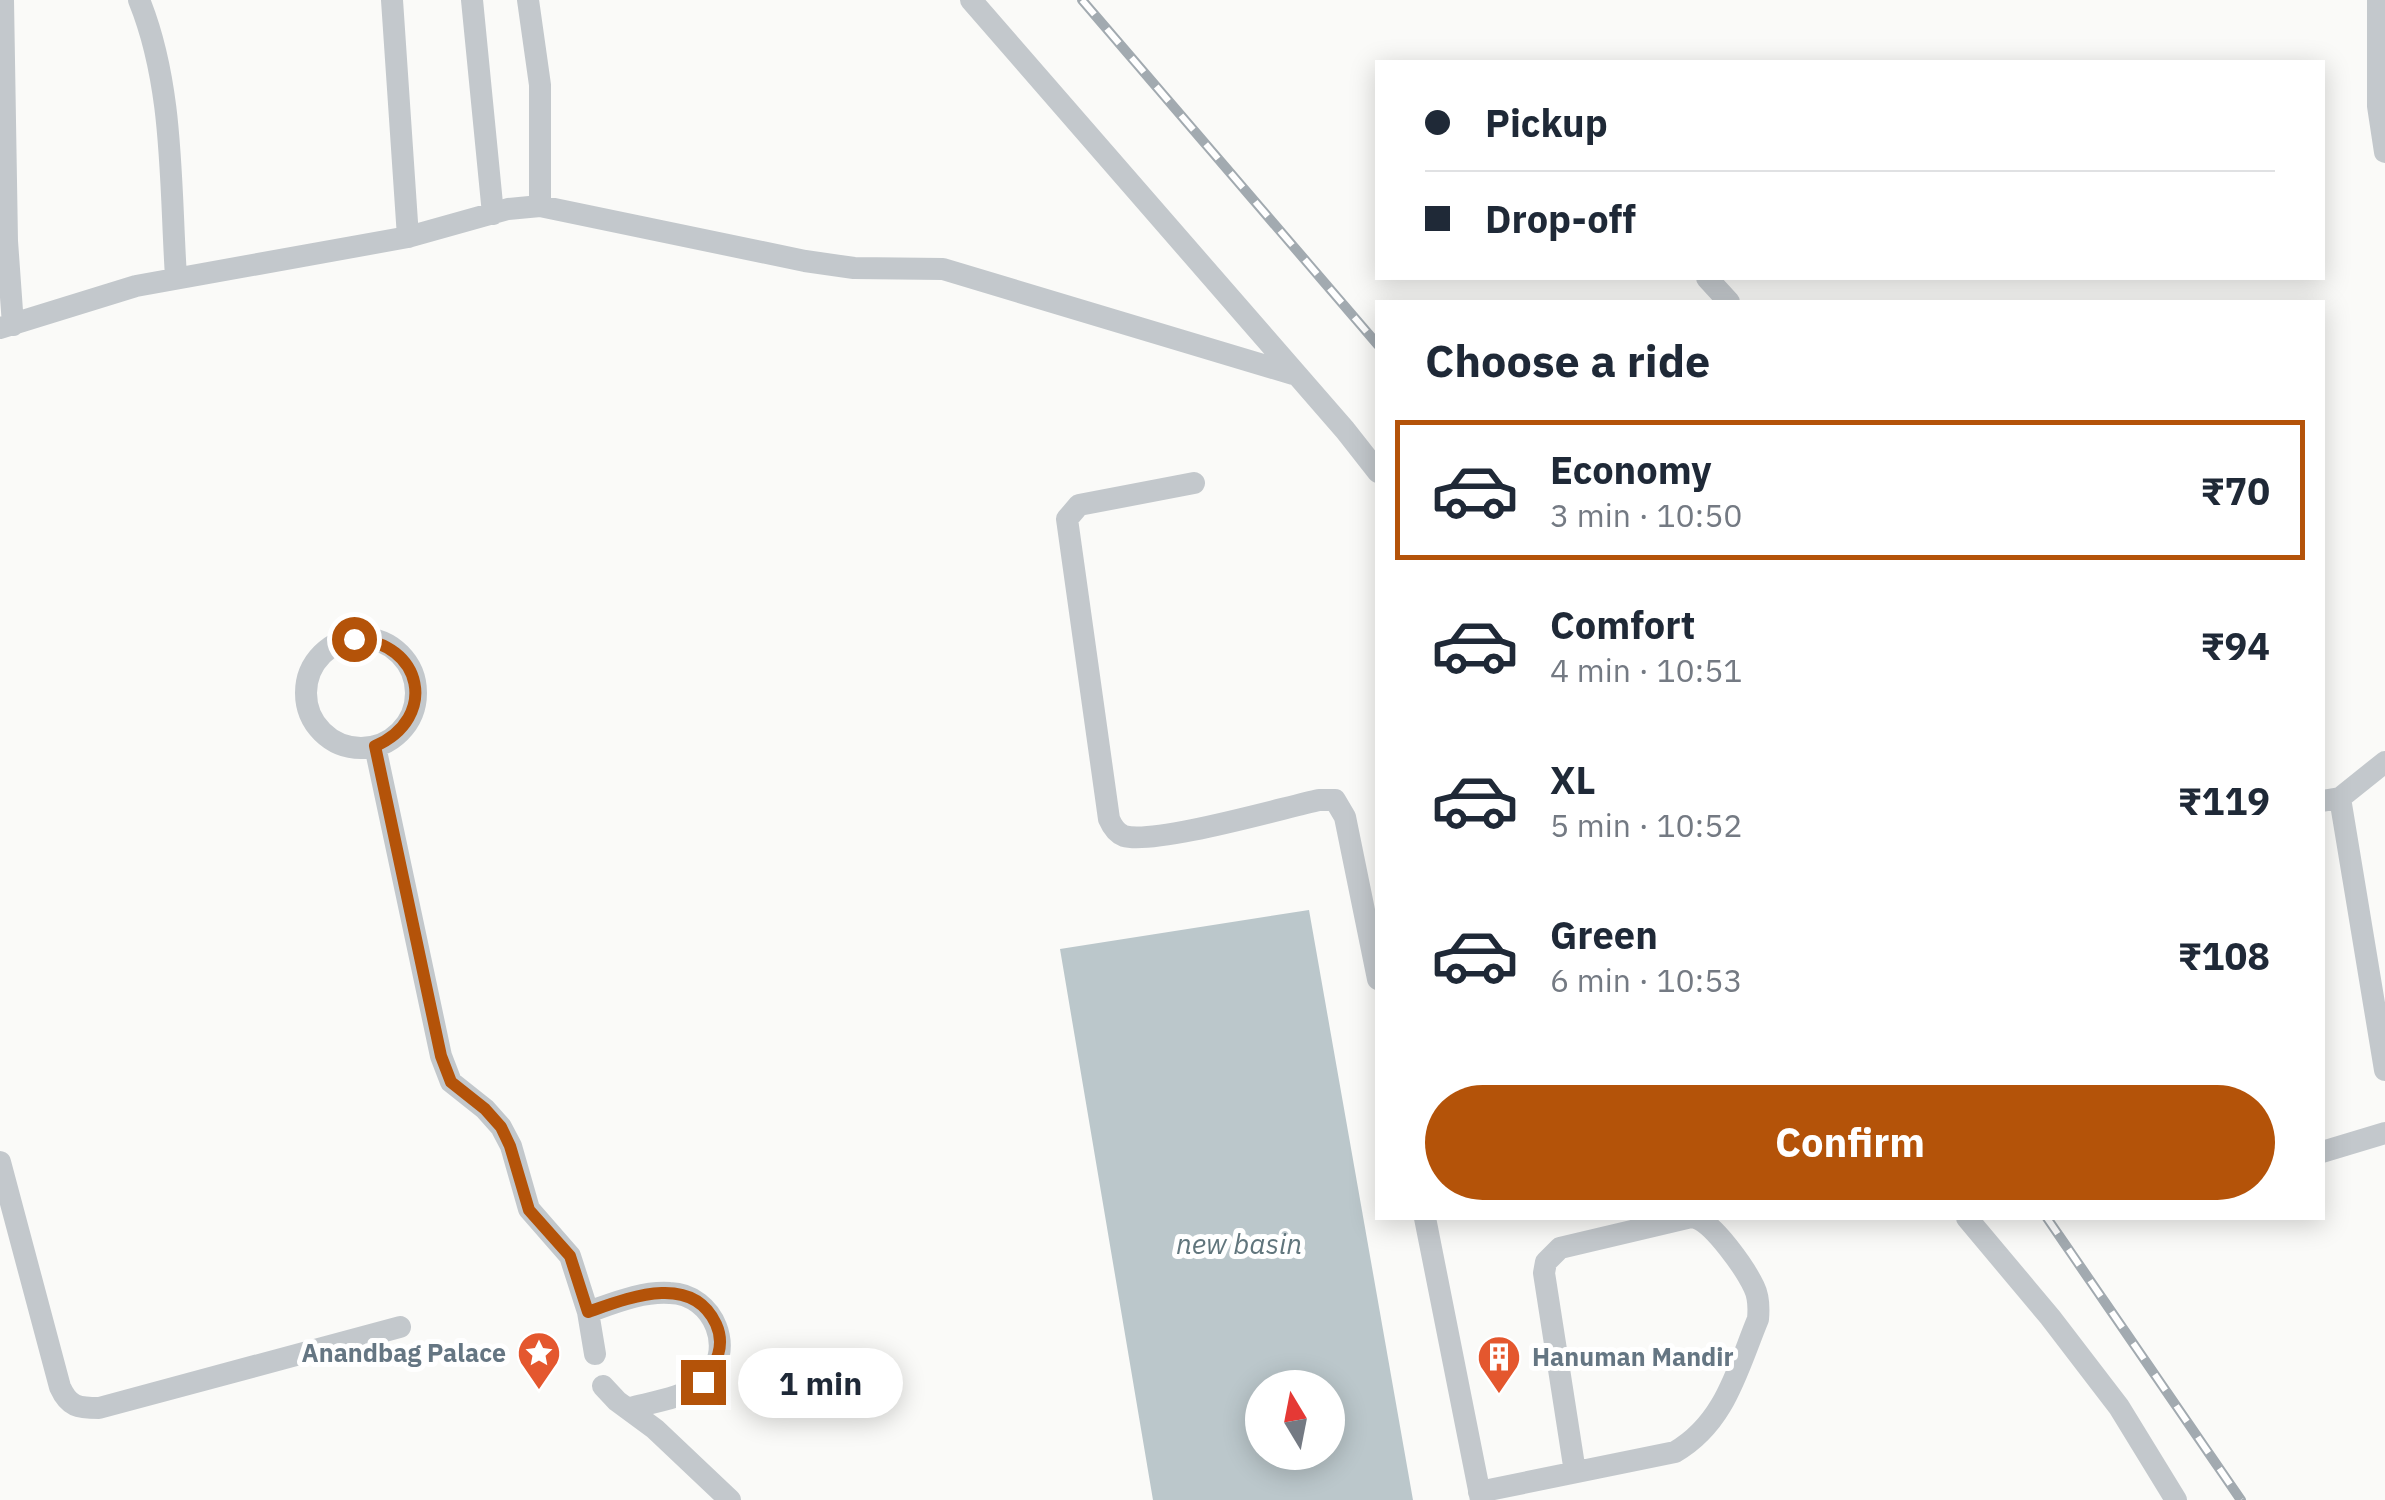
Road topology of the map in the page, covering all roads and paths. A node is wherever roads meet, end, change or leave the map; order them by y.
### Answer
1 (3, 0) edge
2 (138, 0) edge
3 (392, 0) edge
4 (472, 0) edge
5 (528, 0) edge
6 (971, 0) edge
7 (2378, 0) edge
8 (2385, 152) edge
9 (540, 206) junction
10 (494, 214) junction
11 (408, 237) junction
12 (176, 277) junction
13 (1708, 280) edge
14 (1727, 300) edge
15 (6, 326) edge
16 (1293, 374) junction
17 (1375, 468) edge
18 (1194, 482) dead end
19 (375, 746) junction
20 (2385, 762) edge
21 (2331, 799) edge
22 (1375, 965) edge
23 (2385, 1070) edge
24 (2385, 1134) edge
25 (2325, 1151) edge
26 (0, 1162) edge
27 (1425, 1220) edge
28 (1679, 1220) edge
29 (1700, 1220) edge
30 (1969, 1220) edge
31 (588, 1312) junction
32 (400, 1327) dead end
33 (595, 1354) dead end
34 (603, 1386) dead end
35 (630, 1408) junction
36 (1575, 1472) junction
37 (1480, 1496) edge
38 (730, 1500) edge
39 (2176, 1500) edge

1 - 15 street
2 - 12 street
3 - 11 street
4 - 10 street
5 - 9 street
6 - 16 street
7 - 8 street
9 - 10 street
9 - 16 street
10 - 11 street
11 - 12 street
12 - 15 street
13 - 14 street
16 - 17 street
18 - 22 street
19 - 19 street
19 - 31 street
20 - 21 street
21 - 23 street
24 - 25 street
26 - 32 street
27 - 37 street
28 - 36 street
29 - 36 street
30 - 39 street
31 - 33 street
31 - 35 street
34 - 35 street
35 - 38 street
36 - 37 street

